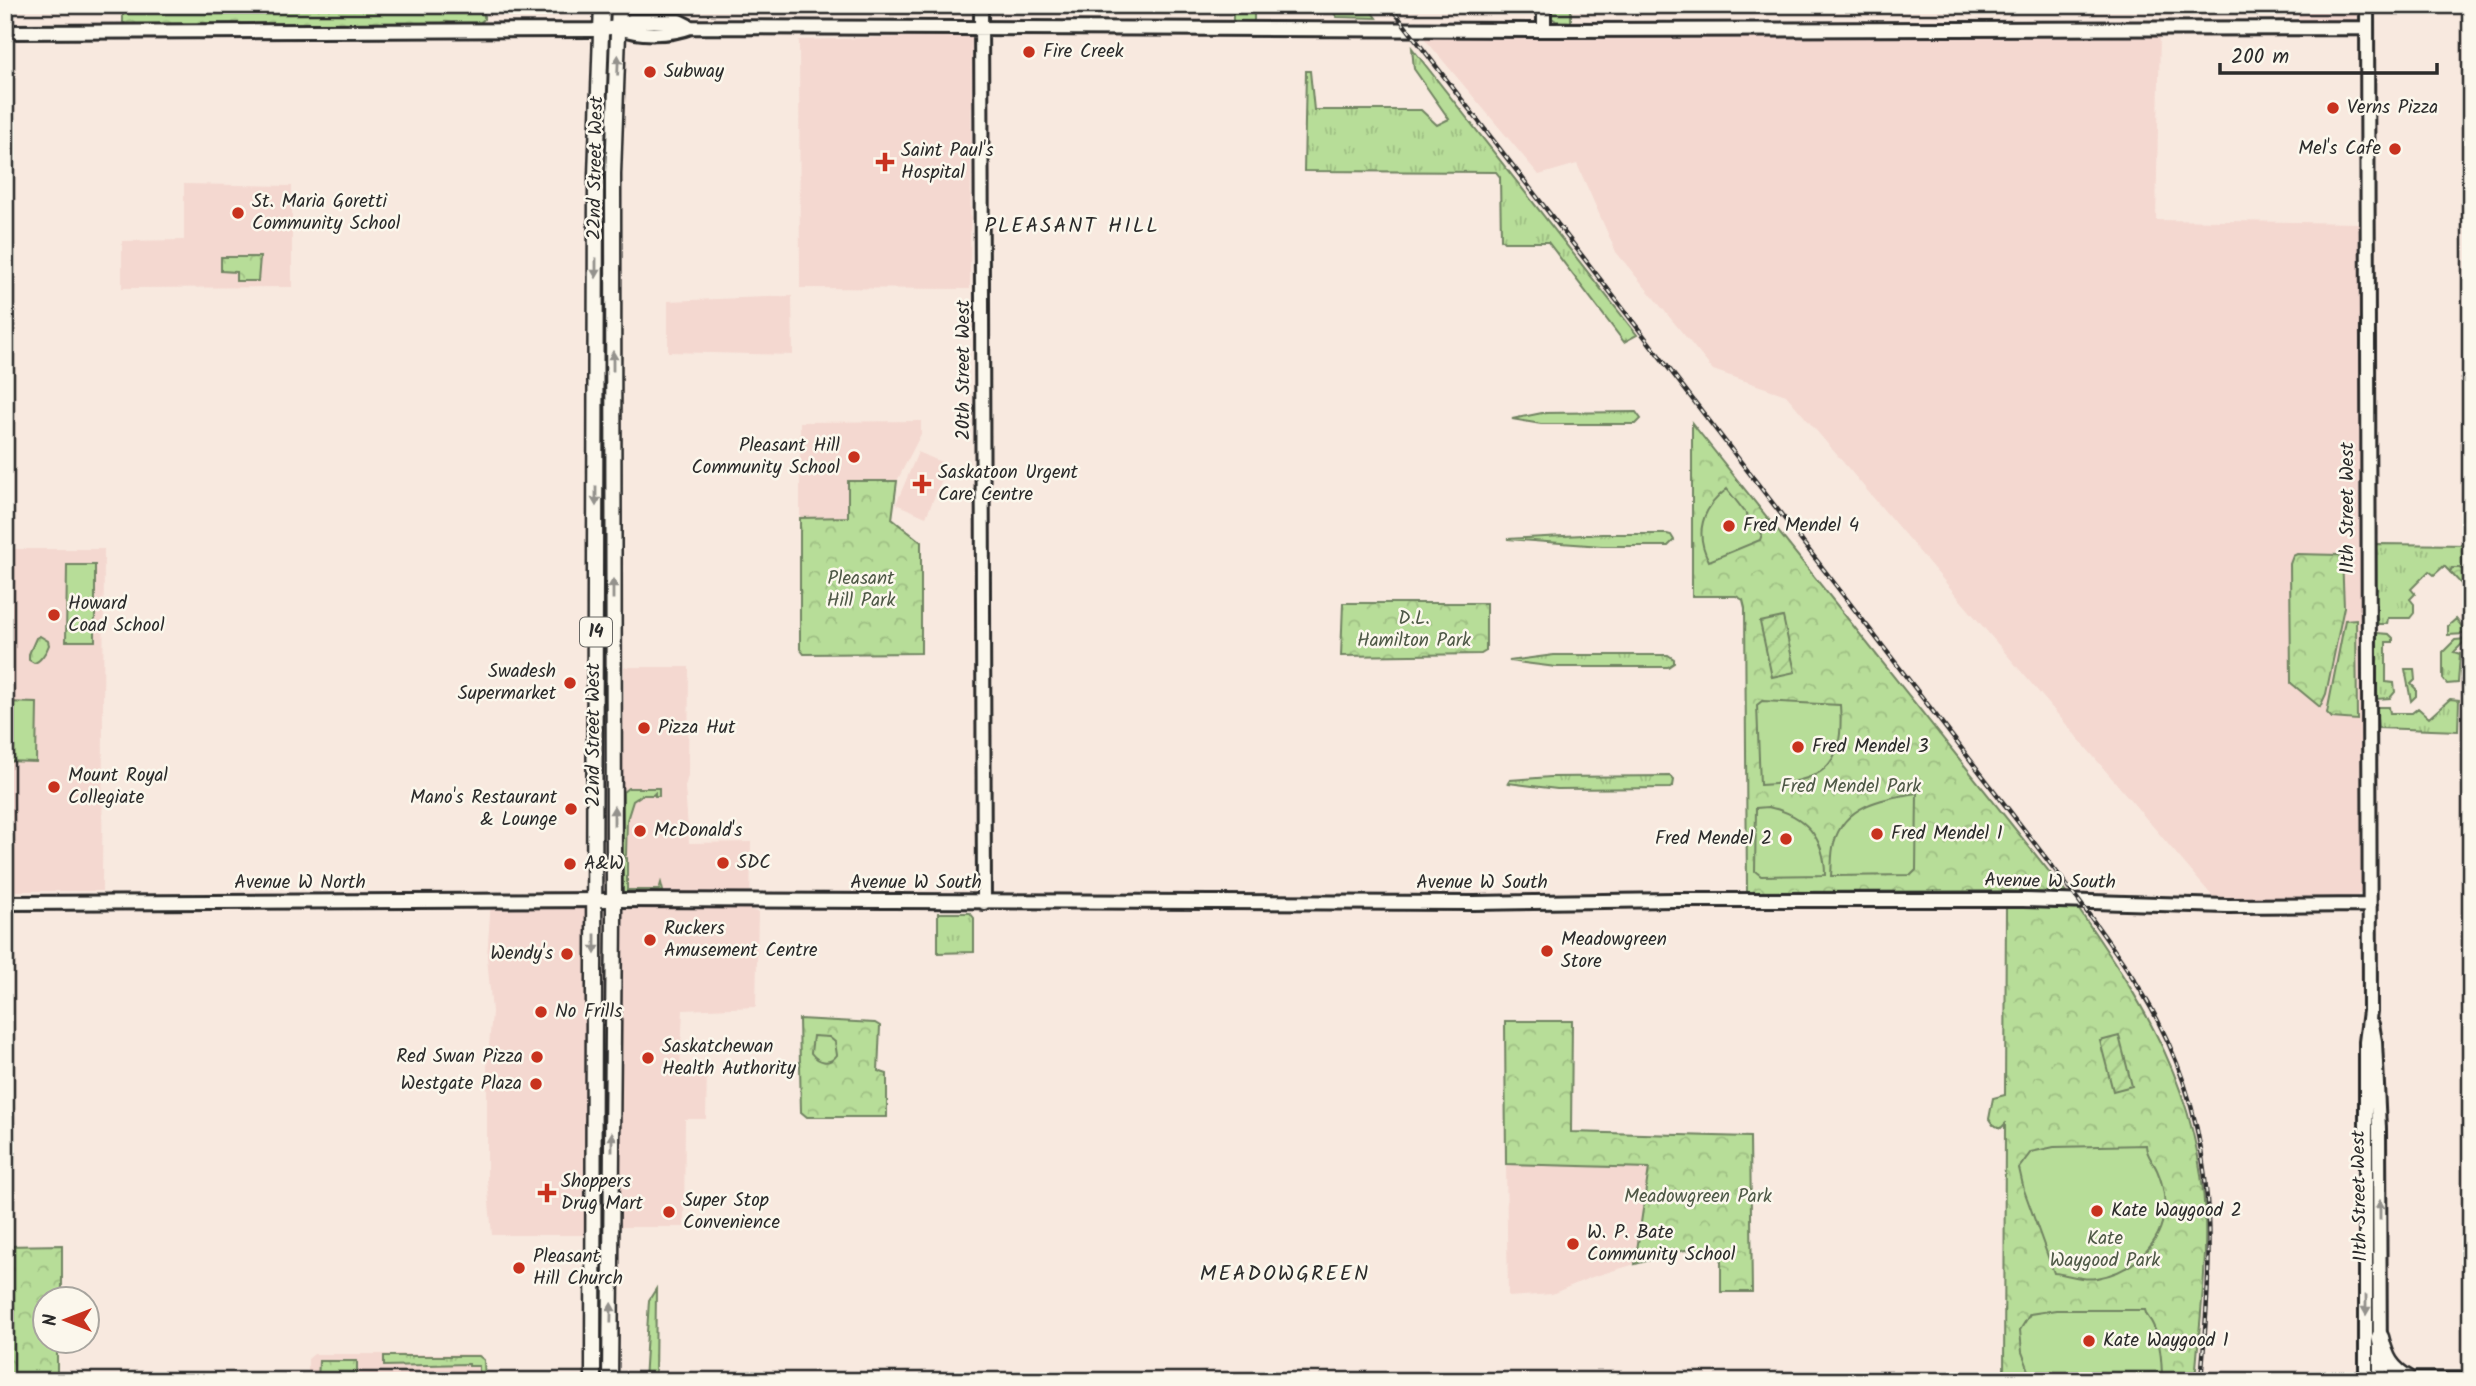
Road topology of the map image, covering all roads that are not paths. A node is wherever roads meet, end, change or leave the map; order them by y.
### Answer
1 (602, 5) edge
2 (619, 5) edge
3 (981, 5) edge
4 (1544, 5) edge
5 (2367, 5) edge
6 (618, 27) junction
7 (981, 27) junction
8 (2367, 28) junction
9 (602, 29) junction
10 (1544, 30) junction
11 (5, 32) edge
12 (595, 900) junction
13 (614, 900) junction
14 (5, 903) edge
15 (984, 903) junction
16 (2370, 905) junction
17 (2370, 1011) junction
18 (2380, 1337) junction
19 (2410, 1380) edge
20 (593, 1381) edge
21 (610, 1381) edge
22 (2366, 1381) edge
23 (2380, 1381) edge
24 (2402, 1381) edge
25 (2460, 1381) edge

1 - 9 main road, 22nd Street West / 14
2 - 6 main road, 22nd Street West / 14
3 - 7 main road, 20th Street West
4 - 10 main road
5 - 8 main road, 11th Street West
6 - 7 main road
6 - 9 main road
13 -> 6 main road, 22nd Street West / 14
7 - 10 main road
7 - 15 main road, 20th Street West
8 - 10 main road
8 - 16 main road, 11th Street West
9 - 11 main road
9 -> 12 main road, 22nd Street West / 14
12 - 13 main road, Avenue W South
12 - 14 main road, Avenue W North
12 -> 20 main road, 22nd Street West / 14
13 - 15 main road, Avenue W South
21 -> 13 main road, 22nd Street West / 14
15 - 16 main road, Avenue W South
16 - 17 main road, 11th Street West
18 -> 17 main road, 11th Street West
17 -> 22 main road, 11th Street West
18 - 19 highway
18 - 23 main road, 11th Street West
19 - 24 highway
19 - 25 highway

